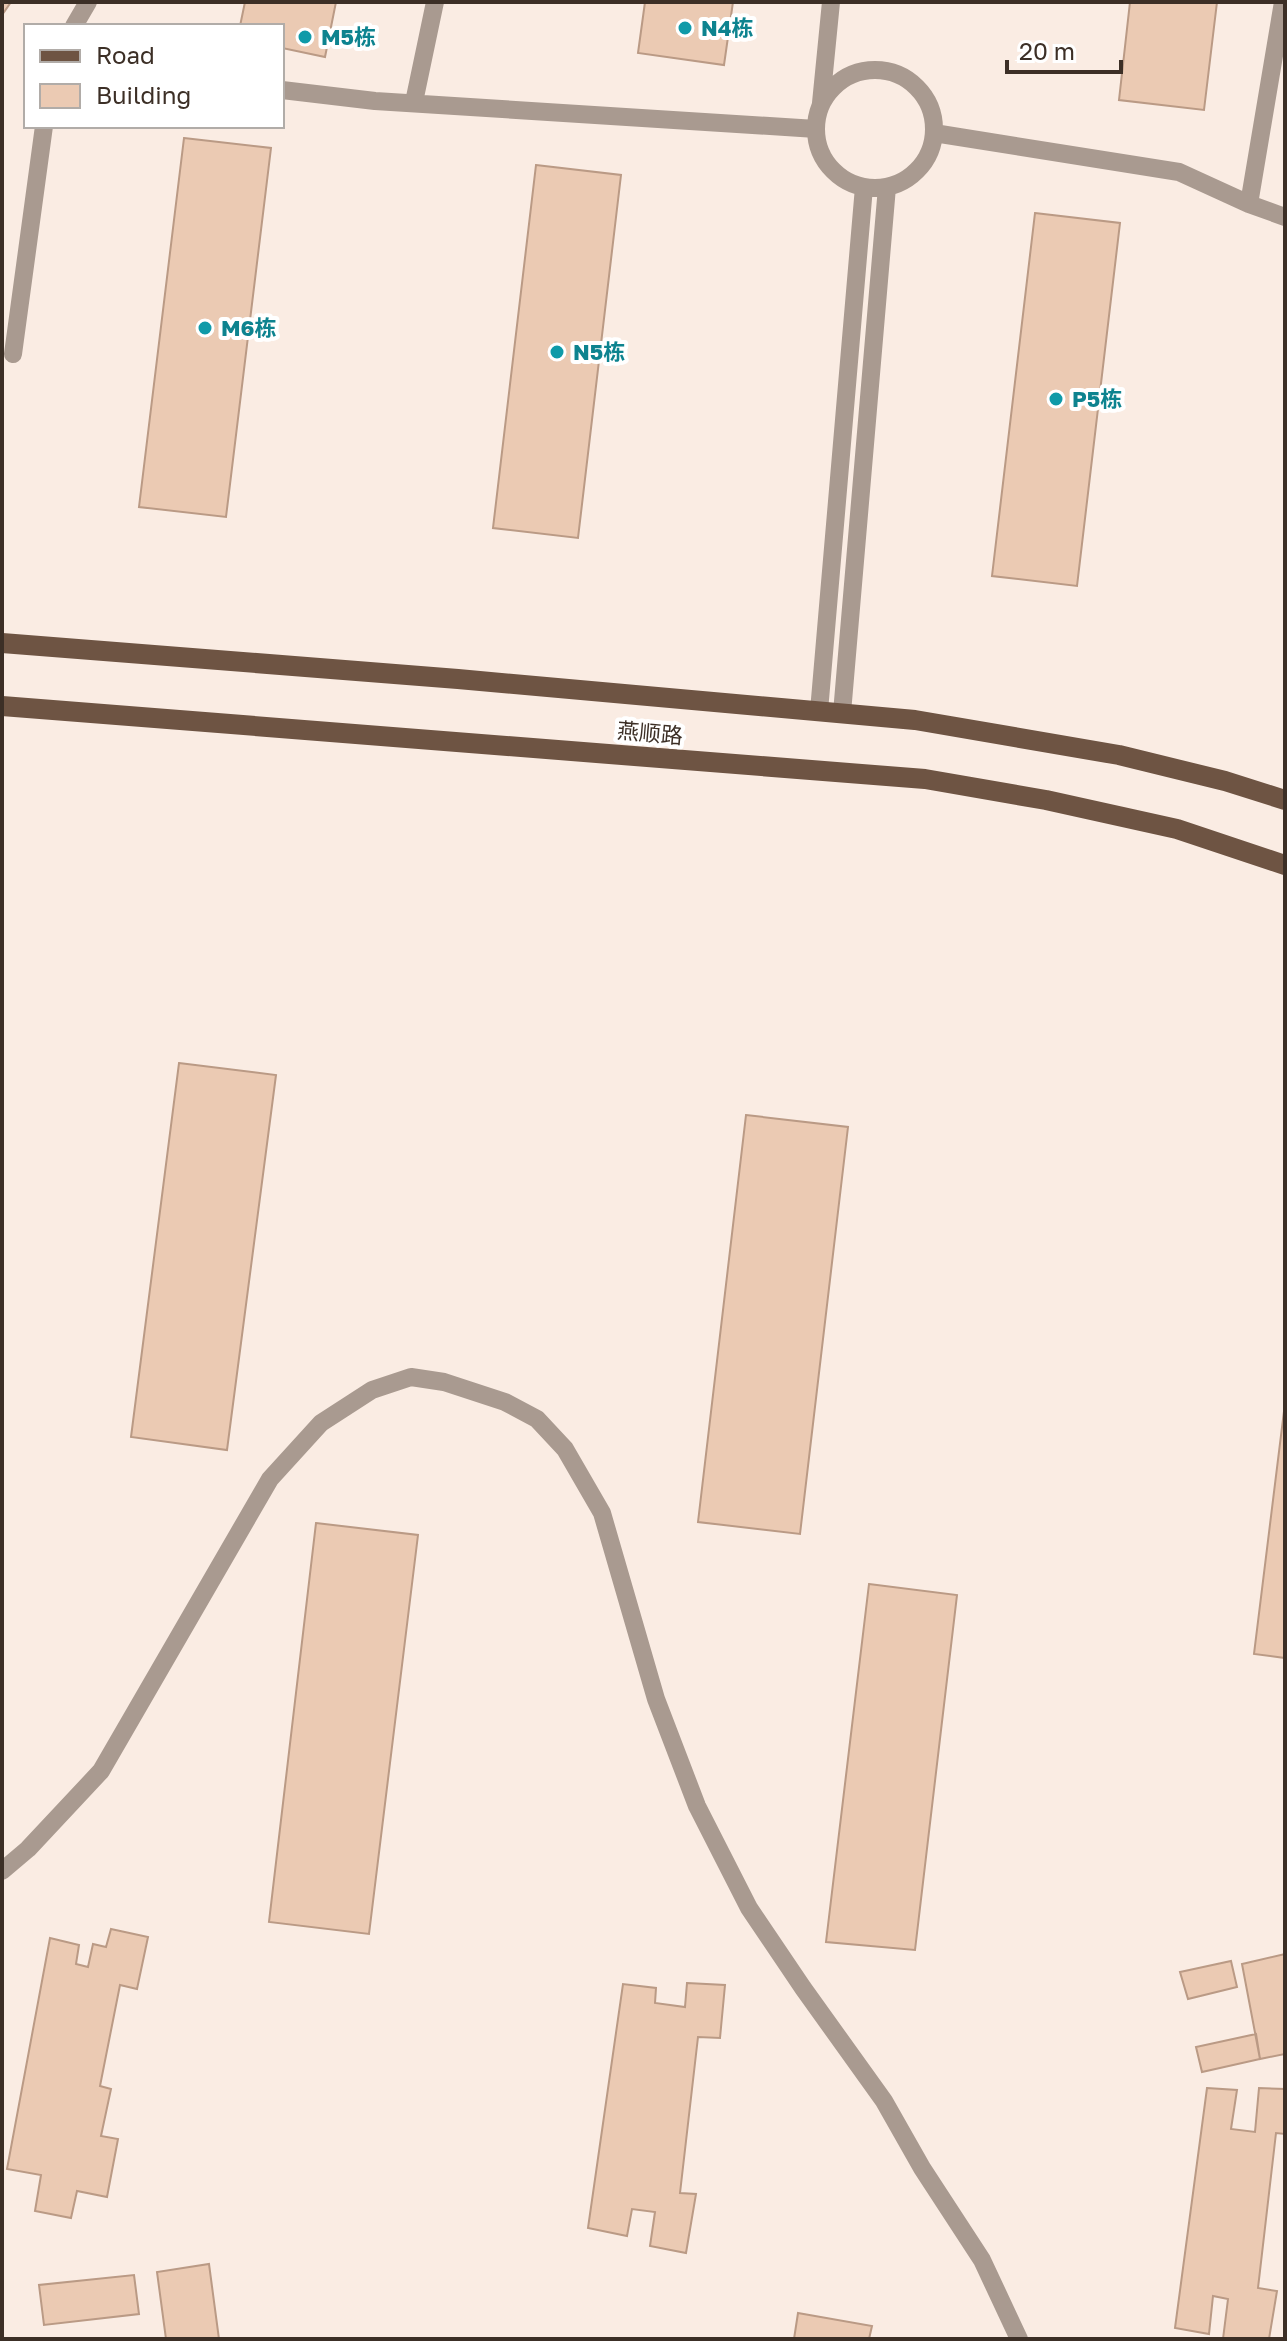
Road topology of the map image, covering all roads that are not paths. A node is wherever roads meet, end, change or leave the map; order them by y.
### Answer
1 (88, 2) edge
2 (435, 2) edge
3 (831, 2) edge
4 (1283, 2) edge
5 (75, 24) edge
6 (284, 90) edge
7 (414, 102) junction
8 (820, 106) junction
9 (44, 128) edge
10 (816, 129) junction
11 (934, 133) junction
12 (864, 187) junction
13 (887, 187) junction
14 (1249, 204) junction
15 (1285, 217) edge
16 (13, 354) dead end
17 (2, 643) edge
18 (2, 706) edge
19 (819, 711) junction
20 (842, 713) junction
21 (1285, 800) edge
22 (1285, 865) edge
23 (2, 1871) edge
24 (1019, 2339) edge

1 - 5 lane
2 - 7 lane
3 - 8 lane
4 - 14 lane
6 - 7 lane
7 - 10 lane
8 - 10 lane
8 - 11 lane
9 - 16 lane
10 - 12 lane
11 - 13 lane
11 - 14 lane
12 - 13 lane
12 - 19 lane
13 - 20 lane
14 - 15 lane
17 - 19 main road, 燕顺路
18 - 22 main road, 燕顺路
19 - 20 main road, 燕顺路
20 - 21 main road, 燕顺路
23 - 24 lane

